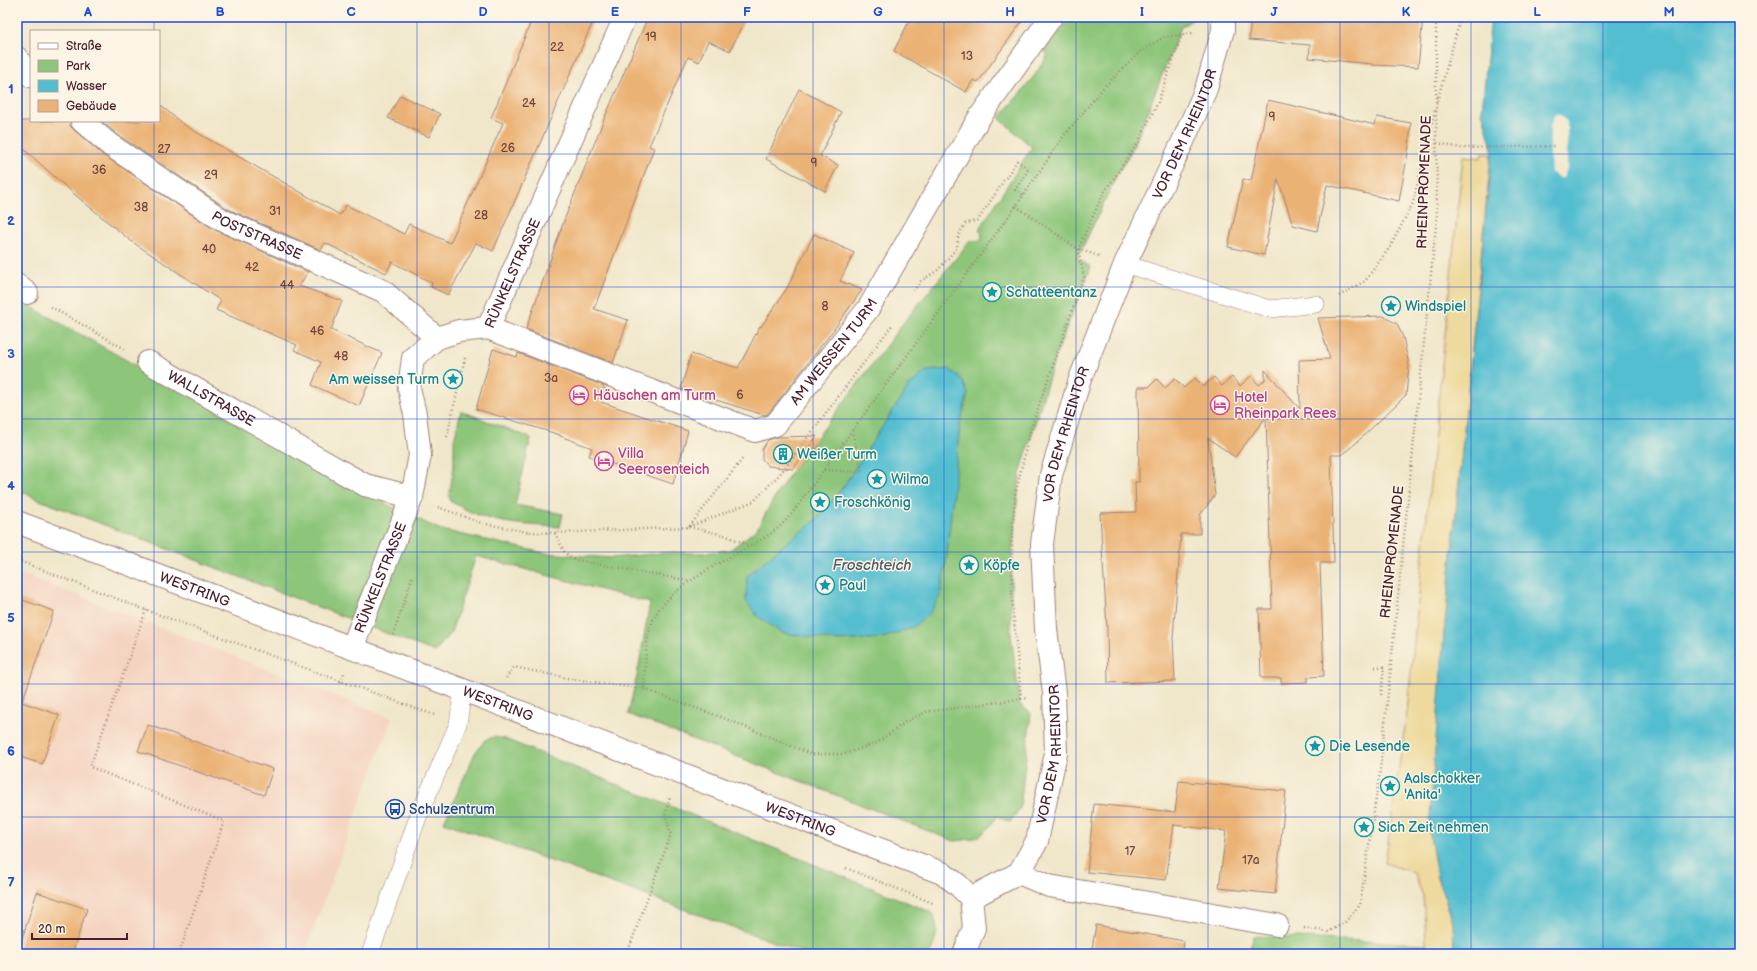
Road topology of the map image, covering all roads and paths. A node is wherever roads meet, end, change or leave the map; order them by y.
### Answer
1 (625, 17) edge
2 (1051, 17) edge
3 (1436, 17) edge
4 (1461, 17) edge
5 (1223, 24) edge
6 (17, 58) edge
7 (30, 75) edge
8 (1436, 105) junction
9 (83, 122) edge
10 (1437, 143) junction
11 (1555, 146) dead end
12 (1023, 195) junction
13 (1016, 206) junction
14 (1125, 264) junction
15 (22, 289) edge
16 (909, 296) dead end
17 (1316, 304) joint
18 (895, 321) dead end
19 (488, 328) junction
20 (437, 338) junction
21 (148, 362) joint
22 (852, 430) junction
23 (755, 431) junction
24 (824, 470) junction
25 (412, 497) junction
26 (17, 522) edge
27 (689, 527) junction
28 (554, 533) junction
29 (750, 545) junction
30 (17, 560) edge
31 (691, 581) junction
32 (146, 610) junction
33 (352, 648) junction
34 (1374, 666) dead end
35 (644, 689) junction
36 (463, 690) junction
37 (1054, 693) junction
38 (1381, 696) dead end
39 (488, 700) junction
40 (458, 724) junction
41 (670, 797) dead end
42 (1019, 873) junction
43 (971, 898) junction
44 (1277, 925) joint
45 (179, 954) edge
46 (370, 954) edge
47 (627, 954) edge
48 (964, 954) edge

1 - 19 street, RÜNKELSTRASSE
2 - 23 street, AM WEISSEN TURM
3 - 8 path
4 - 8 path, RHEINPROMENADE
5 - 12 path
5 - 14 street, VOR DEM RHEINTOR
6 - 7 street
8 - 10 path, RHEINPROMENADE
8 - 17 path, RHEINPROMENADE
9 - 20 street, POSTSTRASSE
10 - 11 path
10 - 44 path, RHEINPROMENADE
12 - 13 path
12 - 16 path
13 - 14 path
13 - 22 path
14 - 17 lane
14 - 37 street, VOR DEM RHEINTOR
15 - 21 path
18 - 27 path
19 - 20 street, RÜNKELSTRASSE
19 - 23 street
20 - 25 street, RÜNKELSTRASSE
21 - 25 street, WALLSTRASSE
22 - 24 path
22 - 24 path
23 - 27 path
24 - 29 path
25 - 28 path
25 - 33 street, RÜNKELSTRASSE
26 - 33 street, WESTRING
27 - 28 path
27 - 29 path
28 - 31 path
29 - 31 path
30 - 32 path
31 - 35 path
32 - 40 path
32 - 45 path
33 - 36 street, WESTRING
34 - 38 path
35 - 37 path
35 - 39 path
36 - 39 street, WESTRING
36 - 40 lane
37 - 42 street, VOR DEM RHEINTOR
39 - 43 street, WESTRING
40 - 46 lane
41 - 47 path
42 - 43 street
42 - 44 street
43 - 48 street

